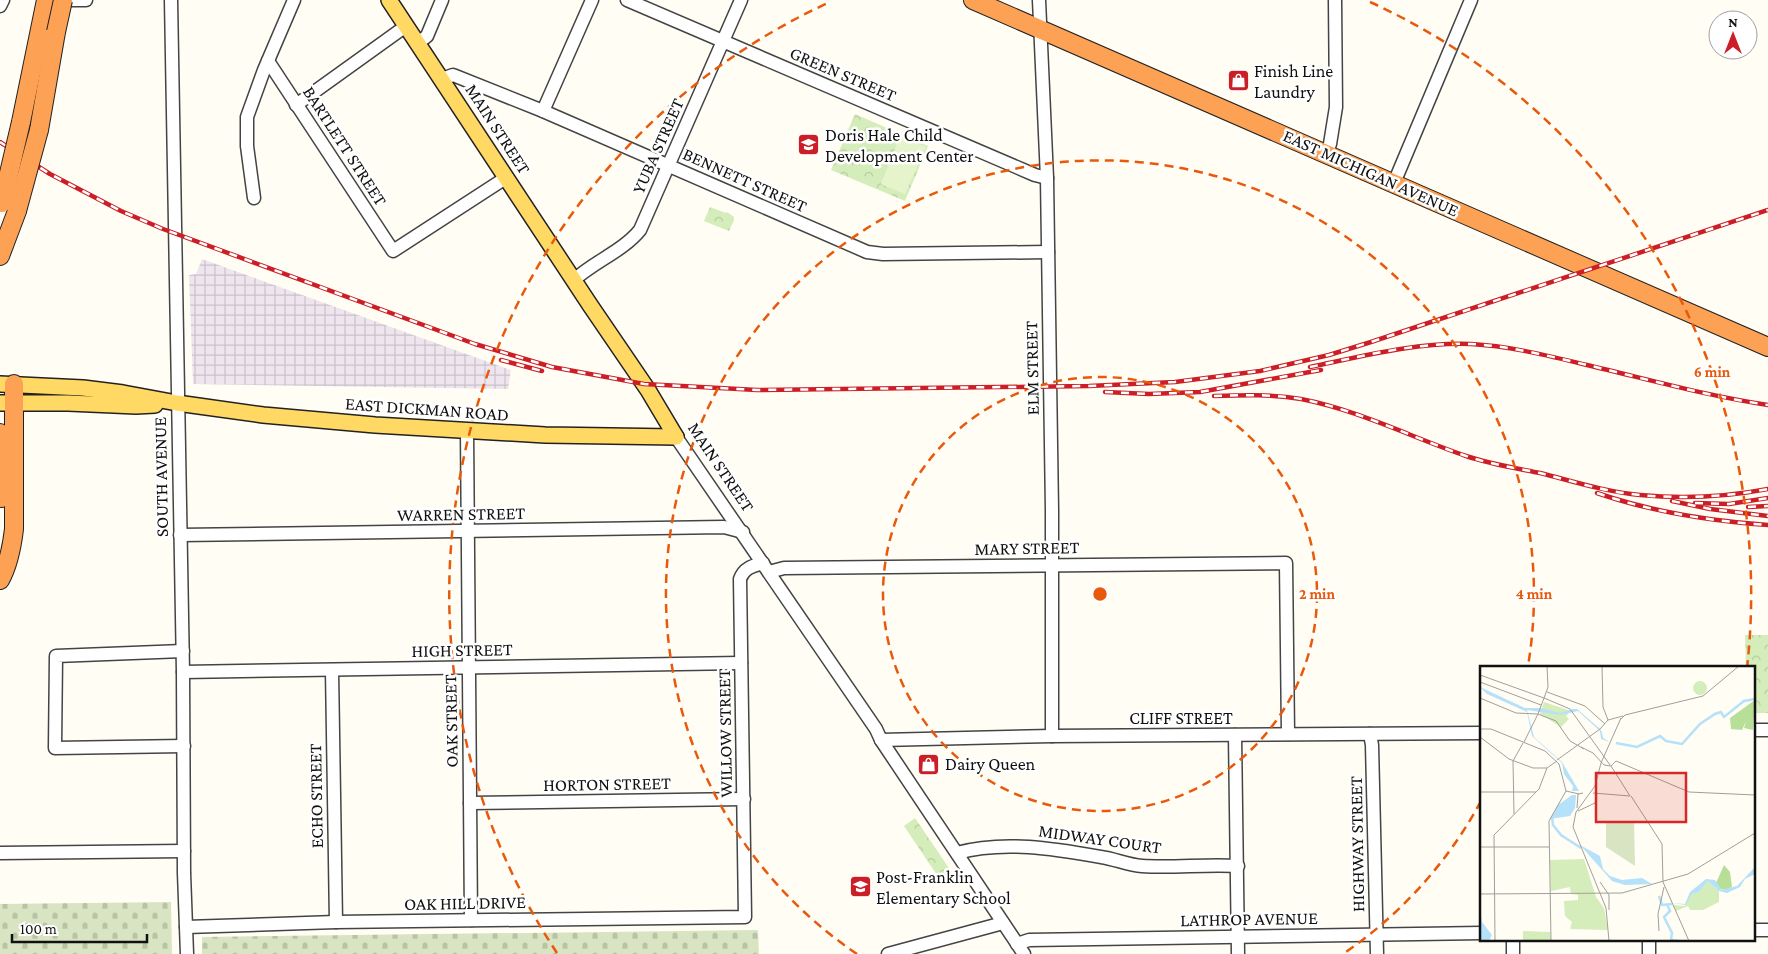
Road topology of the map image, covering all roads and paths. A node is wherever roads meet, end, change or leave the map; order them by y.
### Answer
1 (3, 0) edge
2 (46, 0) edge
3 (54, 0) edge
4 (63, 0) edge
5 (86, 0) edge
6 (171, 0) edge
7 (389, 0) edge
8 (442, 0) edge
9 (592, 0) edge
10 (627, 0) edge
11 (741, 0) edge
12 (973, 0) edge
13 (1039, 0) edge
14 (1335, 0) edge
15 (1471, 0) edge
16 (291, 1) edge
17 (0, 6) edge
18 (406, 26) junction
19 (1040, 28) junction
20 (48, 32) junction
21 (722, 42) junction
22 (418, 43) junction
23 (268, 61) junction
24 (442, 79) junction
25 (296, 105) junction
26 (543, 111) junction
27 (18, 120) junction
28 (1326, 154) junction
29 (669, 166) junction
30 (0, 173) edge
31 (507, 177) junction
32 (1047, 178) junction
33 (1394, 183) junction
34 (254, 198) dead end
35 (6, 207) edge
36 (1048, 252) junction
37 (0, 256) edge
38 (574, 280) junction
39 (1768, 347) edge
40 (7, 384) edge
41 (7, 403) edge
42 (177, 404) junction
43 (467, 431) junction
44 (0, 433) edge
45 (676, 437) junction
46 (467, 532) junction
47 (743, 532) junction
48 (180, 535) junction
49 (0, 554) edge
50 (1051, 565) junction
51 (766, 568) junction
52 (0, 580) edge
53 (183, 651) junction
54 (741, 663) junction
55 (468, 667) junction
56 (332, 670) junction
57 (183, 672) junction
58 (1480, 733) edge
59 (1288, 734) junction
60 (1370, 734) junction
61 (1235, 735) junction
62 (1052, 736) junction
63 (881, 740) junction
64 (184, 746) junction
65 (744, 800) junction
66 (470, 803) junction
67 (184, 851) junction
68 (0, 853) edge
69 (957, 853) junction
70 (1238, 866) junction
71 (745, 917) joint
72 (471, 920) junction
73 (336, 922) junction
74 (1003, 923) junction
75 (186, 927) junction
76 (1480, 934) edge
77 (1376, 935) junction
78 (1238, 936) junction
79 (1020, 949) edge
80 (187, 954) edge
81 (888, 954) edge
82 (1238, 954) edge
83 (1377, 954) edge

1 - 17 street
2 - 20 highway
3 - 5 street
4 - 20 highway, bridge
6 - 42 street, SOUTH AVENUE
7 - 18 main road, MAIN STREET
8 - 22 street
9 - 26 street
10 - 21 street, GREEN STREET
11 - 21 street, YUBA STREET
12 - 19 highway, EAST MICHIGAN AVENUE
13 - 19 street, ELM STREET
14 - 28 street
15 - 33 street
16 - 23 street
18 - 22 main road, MAIN STREET
18 - 25 street
19 - 28 highway, EAST MICHIGAN AVENUE
19 - 32 street, ELM STREET
20 - 27 highway
20 - 35 highway, bridge
21 - 29 street, YUBA STREET
21 - 32 street, GREEN STREET
22 - 24 main road, MAIN STREET
23 - 25 street, BARTLETT STREET
23 - 34 street
24 - 26 street, BENNETT STREET
24 - 31 main road, MAIN STREET
25 - 31 street, BARTLETT STREET
26 - 29 street, BENNETT STREET
27 - 30 highway
27 - 35 highway, bridge
28 - 33 highway, EAST MICHIGAN AVENUE
29 - 36 street, BENNETT STREET
29 - 38 street, YUBA STREET
31 - 38 main road, MAIN STREET
32 - 36 street, ELM STREET
33 - 39 highway, EAST MICHIGAN AVENUE
35 - 37 highway
36 - 50 street, ELM STREET
38 - 45 main road, MAIN STREET
40 - 41 highway
40 - 42 main road, EAST DICKMAN ROAD
41 - 42 main road, EAST DICKMAN ROAD
41 - 52 highway
42 - 43 main road, EAST DICKMAN ROAD
42 - 48 street, SOUTH AVENUE
43 - 45 main road, EAST DICKMAN ROAD
43 - 46 street, OAK STREET
44 - 49 highway
45 - 47 street, MAIN STREET
46 - 47 street, WARREN STREET
46 - 48 street, WARREN STREET
46 - 55 street, OAK STREET
47 - 51 street, MAIN STREET
48 - 53 street, SOUTH AVENUE
50 - 51 street, MARY STREET
50 - 59 street, MARY STREET
50 - 62 street, ELM STREET
51 - 54 street, WILLOW STREET
51 - 63 street, MAIN STREET
53 - 57 street, SOUTH AVENUE
53 - 64 street
54 - 55 street, HIGH STREET
54 - 65 street, WILLOW STREET
55 - 56 street, HIGH STREET
55 - 66 street, OAK STREET
56 - 57 street, HIGH STREET
56 - 73 street, ECHO STREET
57 - 64 street, SOUTH AVENUE
58 - 60 street, CLIFF STREET
59 - 60 street, CLIFF STREET
59 - 61 street, CLIFF STREET
60 - 77 street, HIGHWAY STREET
61 - 62 street, CLIFF STREET
61 - 70 street
62 - 63 street, CLIFF STREET
63 - 69 street, MAIN STREET
64 - 67 street, SOUTH AVENUE
65 - 66 street, HORTON STREET
65 - 71 street, WILLOW STREET
66 - 72 street, OAK STREET
67 - 68 street
67 - 75 street, SOUTH AVENUE
69 - 70 street, MIDWAY COURT
69 - 74 street, MAIN STREET
70 - 78 street
71 - 72 street, OAK HILL DRIVE
72 - 73 street, OAK HILL DRIVE
73 - 75 street, OAK HILL DRIVE
74 - 79 street, MAIN STREET
74 - 81 street
75 - 80 street, SOUTH AVENUE
76 - 77 street, LATHROP AVENUE
77 - 78 street, LATHROP AVENUE
77 - 83 street, HIGHWAY STREET
78 - 79 street, LATHROP AVENUE
78 - 82 street

